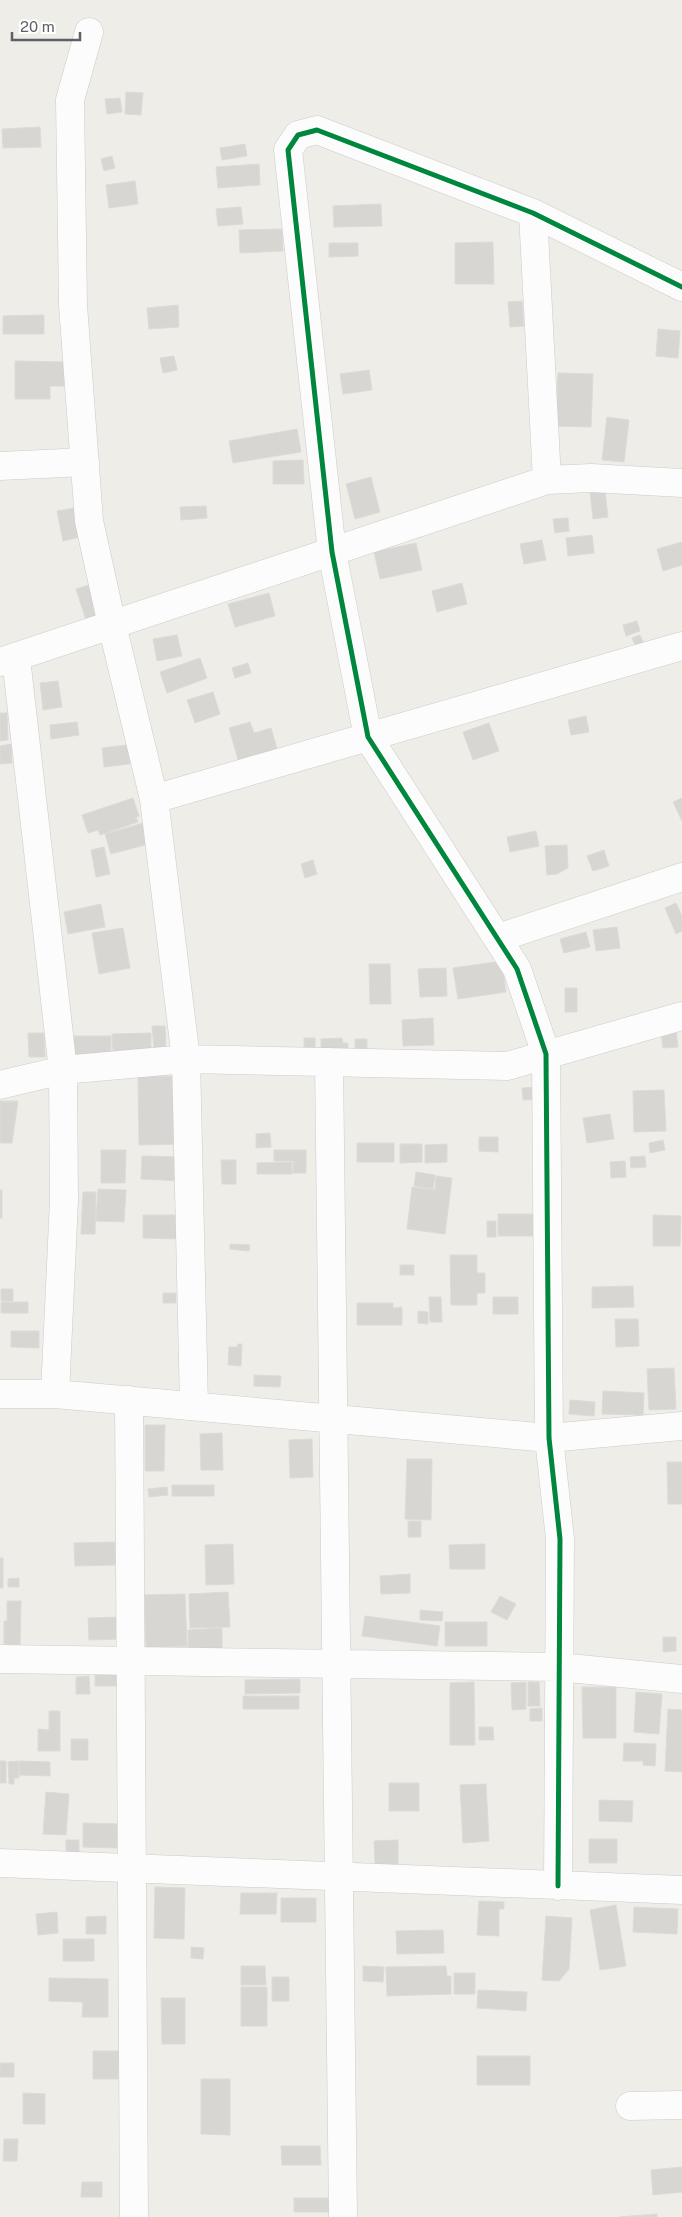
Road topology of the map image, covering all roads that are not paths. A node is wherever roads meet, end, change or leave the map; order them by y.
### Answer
1 (89, 32) dead end
2 (533, 213) junction
3 (682, 287) edge
4 (85, 462) junction
5 (0, 466) edge
6 (546, 480) junction
7 (682, 483) edge
8 (332, 552) junction
9 (112, 625) junction
10 (682, 646) edge
11 (8, 660) edge
12 (368, 737) junction
13 (154, 799) junction
14 (682, 877) edge
15 (498, 938) junction
16 (682, 1016) edge
17 (546, 1054) junction
18 (186, 1059) junction
19 (329, 1062) junction
20 (63, 1070) junction
21 (0, 1085) edge
22 (0, 1394) edge
23 (55, 1394) junction
24 (129, 1400) junction
25 (194, 1406) junction
26 (334, 1419) junction
27 (682, 1426) edge
28 (549, 1438) junction
29 (0, 1659) edge
30 (131, 1661) junction
31 (336, 1664) junction
32 (559, 1667) junction
33 (682, 1679) edge
34 (0, 1862) edge
35 (132, 1868) junction
36 (339, 1877) junction
37 (558, 1886) junction
38 (682, 1890) edge
39 (630, 2106) dead end
40 (682, 2106) edge
41 (134, 2217) edge
42 (343, 2217) edge

1 - 4 street
2 - 3 street
2 - 6 street
2 - 8 street
4 - 5 street
4 - 9 street
6 - 7 street
6 - 8 street
8 - 9 street
8 - 12 street
9 - 11 street
9 - 13 street
10 - 12 street
11 - 20 street
12 - 13 street
12 - 15 street
13 - 18 street
14 - 15 street
15 - 17 street
16 - 17 street
17 - 19 street
17 - 28 street
18 - 19 street
18 - 20 street
18 - 25 street
19 - 26 street
20 - 21 street
20 - 23 street
22 - 23 street
23 - 24 street
24 - 25 street
24 - 30 street
25 - 26 street
26 - 28 street
26 - 31 street
27 - 28 street
28 - 32 street
29 - 30 street
30 - 31 street
30 - 35 street
31 - 32 street
31 - 36 street
32 - 33 street
32 - 37 street
34 - 35 street
35 - 36 street
35 - 41 street
36 - 37 street
36 - 42 street
37 - 38 street
39 - 40 street

